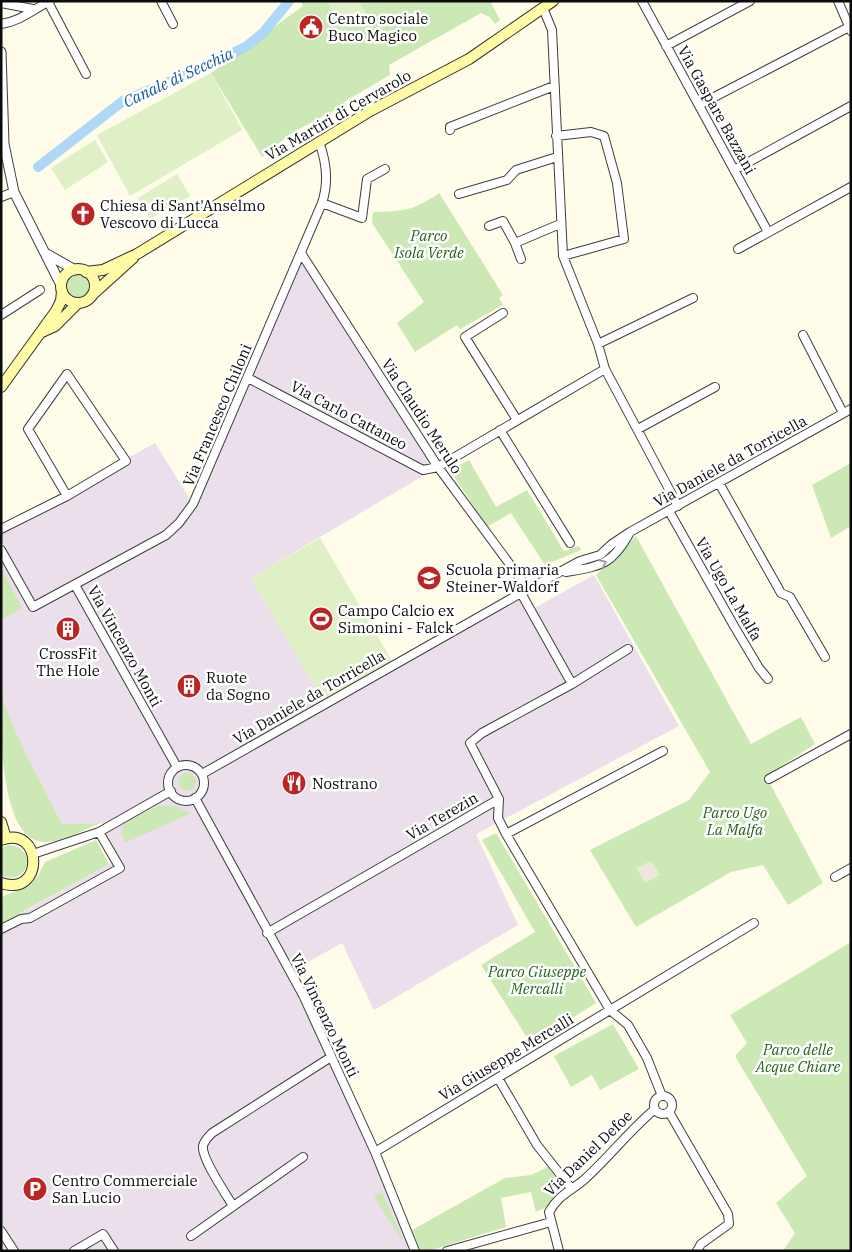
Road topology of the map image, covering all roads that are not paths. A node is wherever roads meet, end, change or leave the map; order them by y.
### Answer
1 (161, 1) edge
2 (553, 1) edge
3 (642, 1) edge
4 (750, 1) edge
5 (839, 1) edge
6 (49, 2) edge
7 (1, 3) edge
8 (543, 8) junction
9 (33, 9) junction
10 (1, 24) edge
11 (173, 24) dead end
12 (850, 26) edge
13 (666, 46) junction
14 (1, 52) edge
15 (86, 74) dead end
16 (554, 86) junction
17 (699, 105) junction
18 (851, 106) edge
19 (450, 130) dead end
20 (556, 136) junction
21 (319, 142) junction
22 (557, 157) junction
23 (385, 169) dead end
24 (734, 170) junction
25 (851, 188) edge
26 (14, 192) junction
27 (459, 194) dead end
28 (1, 198) edge
29 (322, 203) junction
30 (560, 224) junction
31 (489, 226) dead end
32 (768, 232) junction
33 (515, 243) junction
34 (738, 249) dead end
35 (301, 253) junction
36 (47, 254) junction
37 (137, 254) junction
38 (563, 256) junction
39 (521, 259) dead end
40 (75, 270) junction
41 (86, 272) junction
42 (62, 288) junction
43 (40, 290) dead end
44 (92, 295) junction
45 (693, 298) dead end
46 (78, 303) junction
47 (503, 313) dead end
48 (1, 315) edge
49 (42, 332) junction
50 (803, 335) dead end
51 (598, 344) junction
52 (605, 369) junction
53 (248, 378) junction
54 (1, 386) edge
55 (715, 387) dead end
56 (847, 411) edge
57 (517, 420) junction
58 (638, 429) junction
59 (500, 430) junction
60 (438, 467) junction
61 (719, 483) junction
62 (66, 496) junction
63 (678, 506) junction
64 (669, 511) junction
65 (1, 529) edge
66 (570, 543) dead end
67 (1, 550) edge
68 (75, 585) junction
69 (524, 591) junction
70 (628, 649) dead end
71 (825, 658) dead end
72 (768, 679) dead end
73 (572, 684) junction
74 (851, 734) edge
75 (663, 751) dead end
76 (177, 767) junction
77 (202, 774) junction
78 (769, 778) dead end
79 (171, 791) junction
80 (195, 798) junction
81 (499, 799) junction
82 (1, 822) edge
83 (99, 832) junction
84 (506, 834) junction
85 (3, 839) edge
86 (33, 854) junction
87 (851, 868) edge
88 (835, 877) dead end
89 (3, 885) edge
90 (754, 923) dead end
91 (1, 929) edge
92 (267, 933) junction
93 (610, 1010) junction
94 (331, 1057) junction
95 (498, 1078) junction
96 (662, 1096) junction
97 (655, 1109) junction
98 (670, 1112) junction
99 (375, 1152) junction
100 (303, 1157) dead end
101 (571, 1188) junction
102 (233, 1206) junction
103 (551, 1222) junction
104 (1, 1231) edge
105 (191, 1236) dead end
106 (14, 1251) edge
107 (74, 1251) edge
108 (114, 1251) edge
109 (415, 1251) edge
110 (448, 1251) edge
111 (559, 1251) edge
112 (698, 1251) edge

1 - 11 street
2 - 8 main road, Via Martiri di Cervarolo
3 - 13 street, Via Gaspare Bazzani
4 - 13 street
5 - 12 street
6 - 9 street
6 - 15 street
7 - 9 street
8 - 16 street
8 - 21 main road, Via Martiri di Cervarolo
9 - 10 street
12 - 17 street
13 - 17 street, Via Gaspare Bazzani
14 - 26 street
16 - 19 street
16 - 20 street
17 - 24 street, Via Gaspare Bazzani
18 - 24 street
20 - 22 street
20 - 38 street
21 - 29 street, Via Francesco Chiloni
21 - 37 main road, Via Martiri di Cervarolo
22 - 27 street
22 - 30 street
23 - 29 street
24 - 32 street, Via Gaspare Bazzani
25 - 32 street
26 - 28 street
26 - 36 street
29 - 35 street, Via Francesco Chiloni
30 - 33 street
30 - 38 street
31 - 33 street
32 - 34 street
33 - 39 street
35 - 53 street, Via Francesco Chiloni
35 - 60 street, Via Claudio Merulo
36 - 40 street
36 - 42 street
37 - 41 main road, Via Martiri di Cervarolo
37 - 44 main road, Via Martiri di Cervarolo
38 - 51 street
40 - 41 main road, Via Martiri di Cervarolo
40 - 42 main road, Via Martiri di Cervarolo
41 - 44 main road
42 - 46 main road
42 - 49 main road, Via Martiri di Cervarolo
43 - 48 street
44 - 46 main road, Via Martiri di Cervarolo
45 - 51 street
46 - 49 main road, Via Martiri di Cervarolo
47 - 57 street
49 - 54 main road, Via Martiri di Cervarolo
50 - 56 street, Via Daniele da Torricella
51 - 52 street
52 - 57 street
52 - 58 street
53 - 60 street, Via Carlo Cattaneo
53 - 68 street, Via Francesco Chiloni
55 - 58 street
56 - 61 street, Via Daniele da Torricella
57 - 59 street
58 - 63 street
59 - 60 street
59 - 66 street
60 - 69 street, Via Claudio Merulo
61 - 63 street, Via Daniele da Torricella
61 - 71 street
62 - 62 street
62 - 65 street
63 - 64 street, Via Daniele da Torricella
64 - 69 street, Via Daniele da Torricella
64 - 72 street, Via Ugo La Malfa
67 - 68 street, Via Vincenzo Monti
68 - 76 street, Via Vincenzo Monti
69 - 73 street
69 - 77 street, Via Daniele da Torricella
70 - 73 street, Via Terezin
73 - 81 street, Via Terezin
74 - 78 street
75 - 84 street
76 - 77 street
76 - 79 street
77 - 80 street
79 - 80 street
79 - 83 street
80 - 92 street, Via Vincenzo Monti
81 - 84 street
81 - 92 street, Via Terezin
82 - 85 main road
83 - 86 street
83 - 91 street
84 - 93 street
85 - 86 main road
86 - 89 main road
87 - 88 street
90 - 93 street, Via Giuseppe Mercalli
92 - 94 street, Via Vincenzo Monti
93 - 95 street, Via Giuseppe Mercalli
93 - 96 street
94 - 99 street, Via Vincenzo Monti
94 - 102 street
95 - 99 street, Via Giuseppe Mercalli
95 - 101 street
96 - 97 street, Via Daniel Defoe
96 - 98 street
97 - 98 street, Via Daniel Defoe
97 - 101 street, Via Daniel Defoe
98 - 112 street
99 - 109 street, Via Vincenzo Monti
100 - 102 street
101 - 103 street, Via Daniel Defoe
102 - 105 street
103 - 110 street
103 - 111 street
104 - 106 street
107 - 108 street

